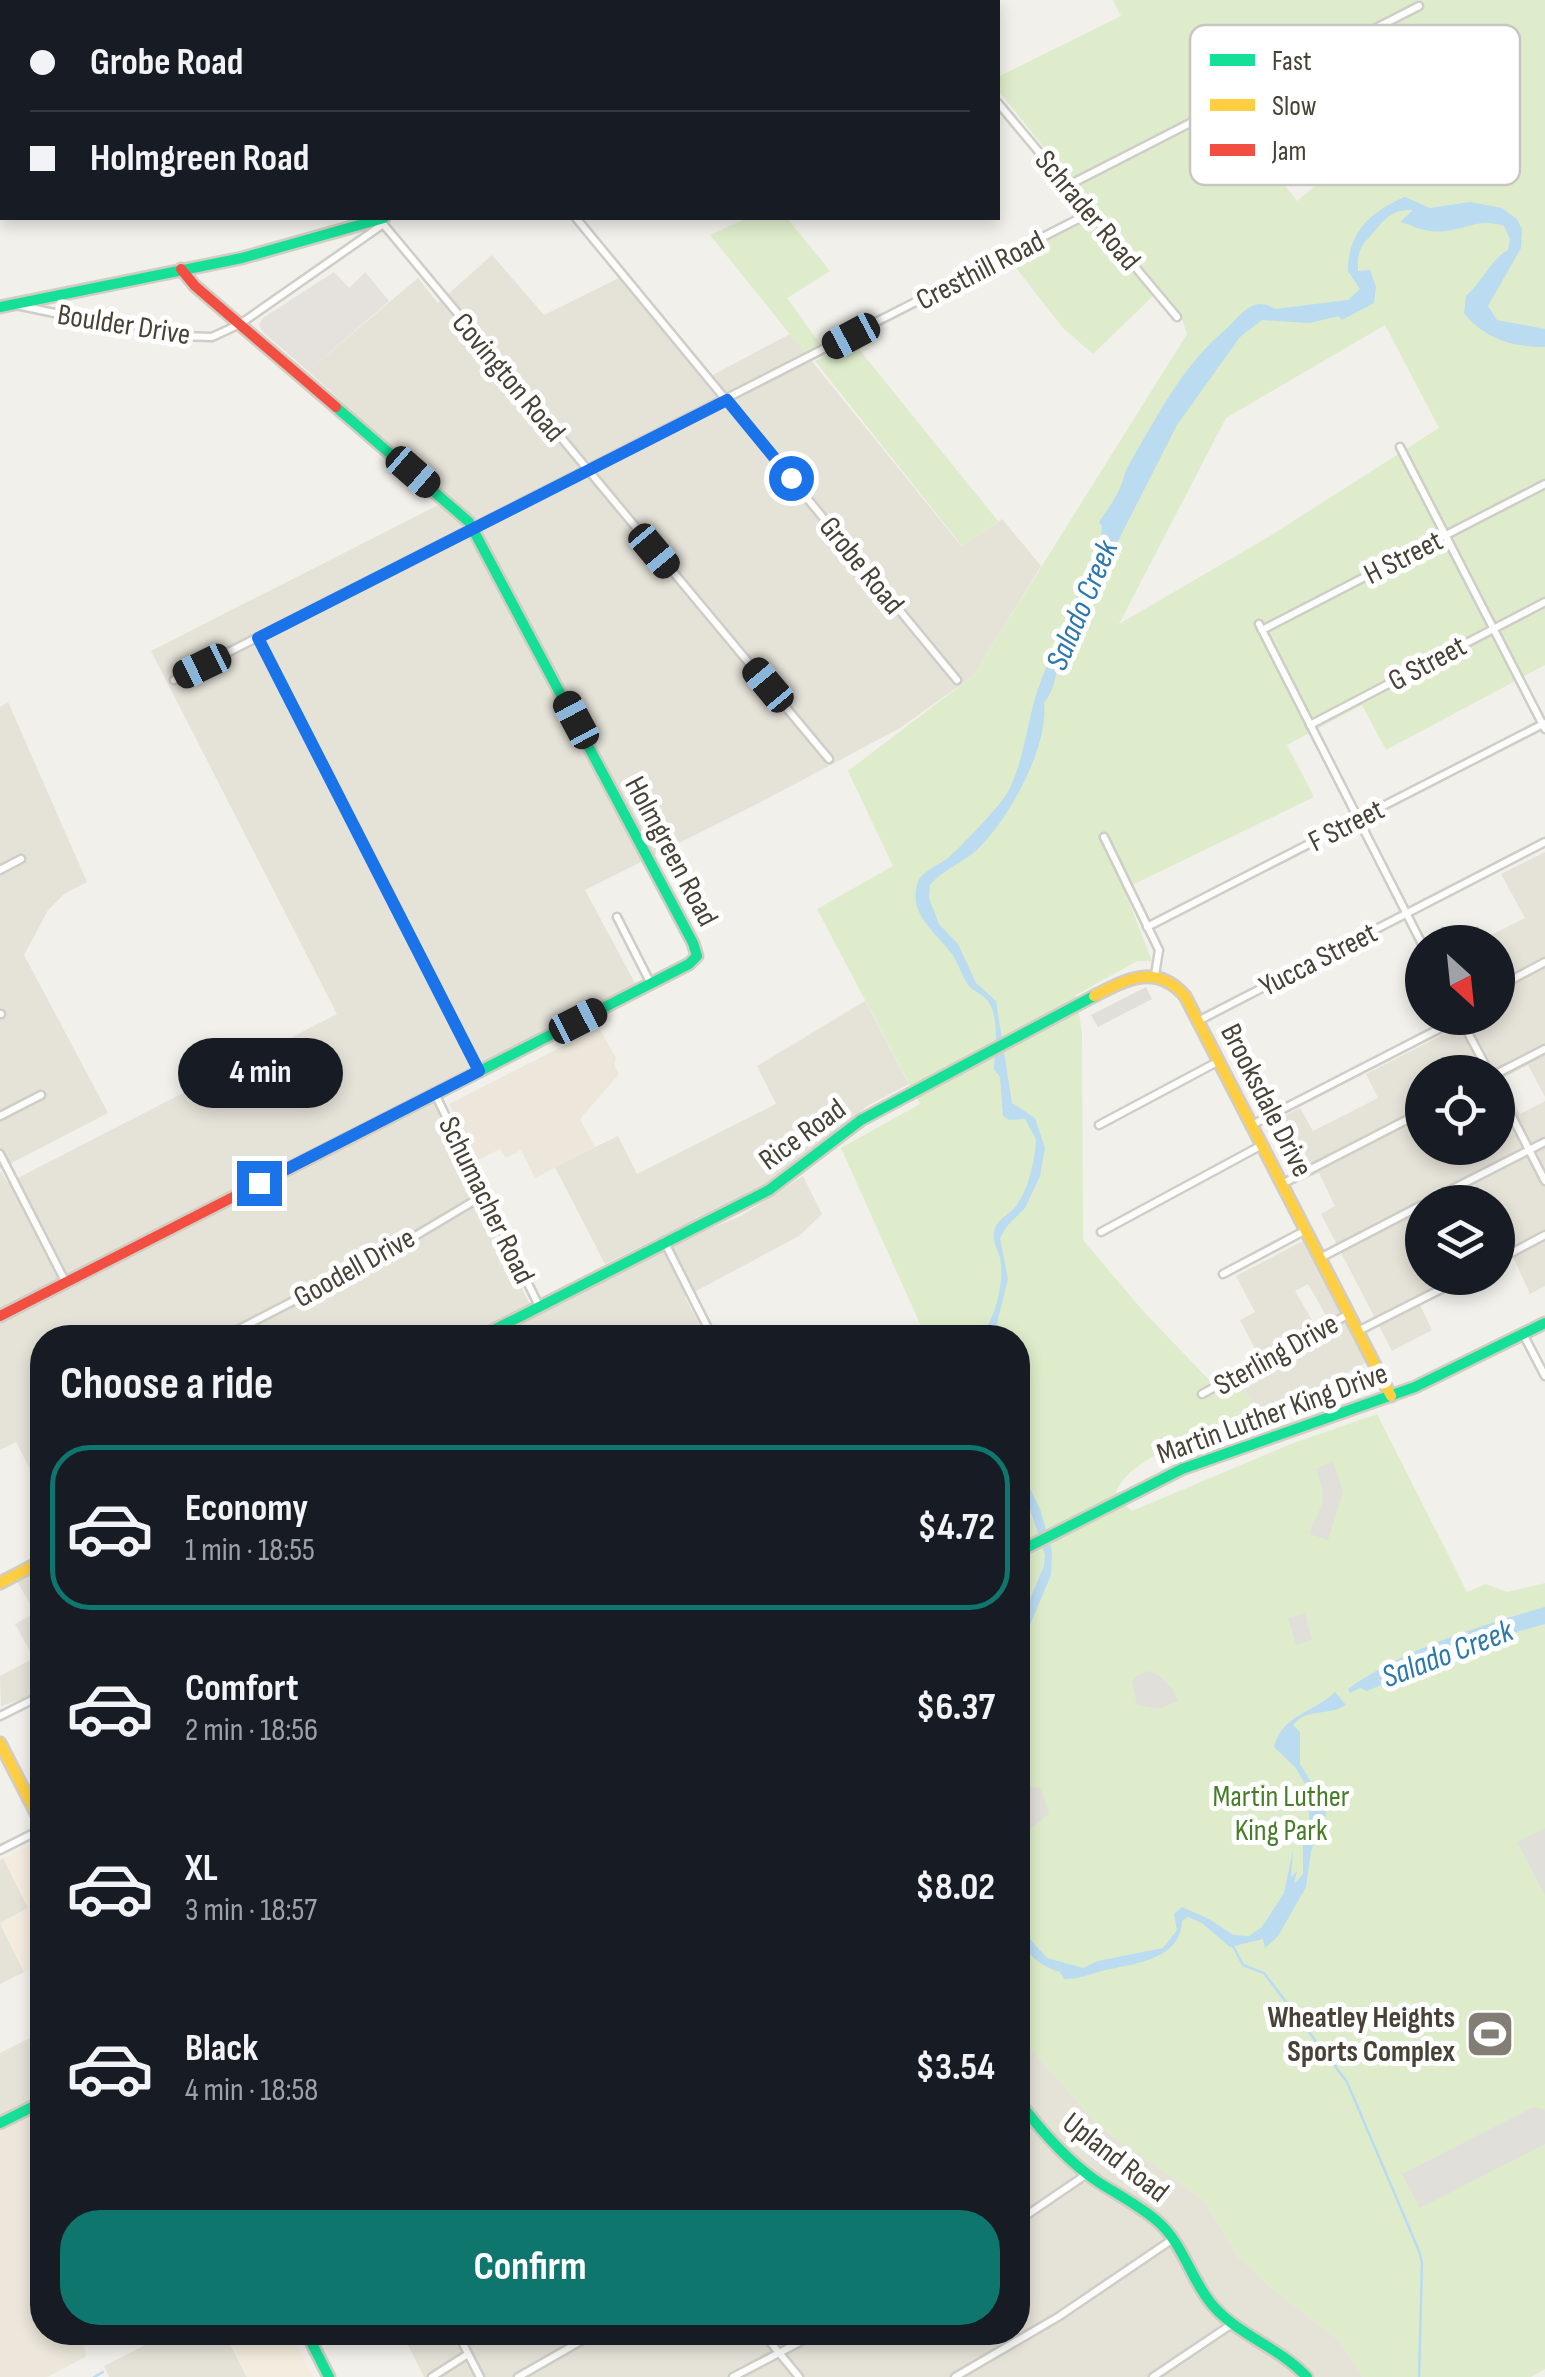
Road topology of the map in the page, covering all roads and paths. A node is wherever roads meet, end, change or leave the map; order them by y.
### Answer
1 (1418, 6) dead end
2 (1381, 25) edge
3 (1000, 104) edge
4 (1190, 123) edge
5 (1067, 186) junction
6 (1090, 213) junction
7 (578, 220) edge
8 (382, 221) edge
9 (182, 268) junction
10 (6, 306) edge
11 (1178, 317) dead end
12 (240, 324) junction
13 (727, 400) junction
14 (1400, 447) dead end
15 (588, 472) junction
16 (1545, 484) edge
17 (474, 529) junction
18 (1446, 534) junction
19 (1545, 602) edge
20 (1493, 629) junction
21 (258, 638) junction
22 (174, 680) dead end
23 (956, 680) dead end
24 (1310, 724) junction
25 (1544, 726) edge
26 (829, 759) dead end
27 (1358, 819) junction
28 (1104, 837) dead end
29 (1545, 842) edge
30 (20, 859) dead end
31 (0, 870) edge
32 (1406, 914) junction
33 (617, 917) dead end
34 (1412, 925) edge
35 (1147, 928) junction
36 (1545, 962) edge
37 (1155, 976) junction
38 (1515, 978) edge
39 (651, 984) junction
40 (1198, 1021) junction
41 (1427, 1035) edge
42 (1545, 1049) edge
43 (1219, 1061) junction
44 (1515, 1064) edge
45 (479, 1071) junction
46 (434, 1093) junction
47 (41, 1095) dead end
48 (0, 1116) edge
49 (1405, 1121) edge
50 (1515, 1122) edge
51 (1099, 1125) dead end
52 (1252, 1125) junction
53 (1545, 1142) edge
54 (1262, 1146) junction
55 (1529, 1150) junction
56 (0, 1154) edge
57 (1545, 1181) edge
58 (1282, 1184) junction
59 (1462, 1185) edge
60 (484, 1195) junction
61 (1405, 1214) edge
62 (1306, 1230) junction
63 (1101, 1232) dead end
64 (1545, 1235) edge
65 (664, 1241) junction
66 (1515, 1251) edge
67 (1320, 1258) junction
68 (1222, 1274) dead end
69 (66, 1282) junction
70 (1430, 1295) edge
71 (539, 1306) junction
72 (1349, 1314) junction
73 (0, 1316) edge
74 (1545, 1322) edge
75 (247, 1325) edge
76 (503, 1325) edge
77 (706, 1325) edge
78 (1358, 1332) junction
79 (1523, 1334) junction
80 (1545, 1376) edge
81 (1202, 1394) dead end
82 (1391, 1396) junction
83 (1030, 1546) edge
84 (30, 1567) edge
85 (0, 1582) edge
86 (30, 1701) edge
87 (0, 1716) edge
88 (0, 1743) edge
89 (30, 1803) edge
90 (30, 1834) edge
91 (0, 1850) edge
92 (30, 2108) edge
93 (1030, 2115) edge
94 (0, 2123) edge
95 (1088, 2174) junction
96 (1030, 2213) edge
97 (1174, 2238) junction
98 (1232, 2324) junction
99 (1030, 2333) edge
100 (312, 2345) edge
101 (464, 2345) edge
102 (574, 2345) edge
103 (773, 2345) edge
104 (794, 2345) edge
105 (1009, 2345) edge
106 (779, 2353) junction
107 (468, 2354) junction
108 (328, 2377) edge
109 (432, 2377) edge
110 (480, 2377) edge
111 (518, 2377) edge
112 (733, 2377) edge
113 (799, 2377) edge
114 (954, 2377) edge
115 (1153, 2377) edge
116 (1307, 2377) edge

1 - 2 street
3 - 5 street, Schrader Road
4 - 5 street
5 - 6 street, Schrader Road
6 - 11 street, Schrader Road
6 - 13 street, Cresthill Road
7 - 13 street, Grobe Road
8 - 9 street
8 - 12 street, Boulder Drive
8 - 15 street, Covington Road
9 - 10 street
9 - 12 street, Holmgreen Road
10 - 12 street, Boulder Drive
12 - 17 street, Holmgreen Road
13 - 15 street, Cresthill Road
13 - 23 street, Grobe Road
14 - 18 street
15 - 17 street, Cresthill Road
15 - 26 street, Covington Road
16 - 18 street, H Street
17 - 21 street, Cresthill Road
17 - 39 street, Holmgreen Road
18 - 20 street
18 - 24 street, H Street
19 - 20 street, G Street
20 - 24 street, G Street
20 - 25 street
21 - 22 street, Cresthill Road
21 - 45 street
24 - 27 street
25 - 27 street, F Street
27 - 32 street
27 - 35 street, F Street
28 - 35 street
29 - 32 street, Yucca Street
30 - 31 street
32 - 34 street
32 - 40 street, Yucca Street
33 - 39 street
35 - 37 street
36 - 38 street
37 - 40 street, Brooksdale Drive
37 - 65 street, Rice Road
39 - 45 street, Holmgreen Road
40 - 43 street, Brooksdale Drive
41 - 52 street
42 - 44 street
43 - 51 street
43 - 52 street, Brooksdale Drive
45 - 46 street, Holmgreen Road
46 - 60 street, Schumacher Road
46 - 69 street, Holmgreen Road
47 - 48 street
49 - 58 street
50 - 55 street
52 - 54 street, Brooksdale Drive
53 - 55 street
54 - 58 street, Brooksdale Drive
54 - 63 street
55 - 57 street
55 - 59 street
56 - 69 street
58 - 62 street, Brooksdale Drive
60 - 71 street, Schumacher Road
60 - 75 street, Goodell Drive
61 - 67 street
62 - 67 street, Brooksdale Drive
62 - 68 street
64 - 66 street
65 - 71 street, Rice Road
65 - 77 street
67 - 72 street, Brooksdale Drive
69 - 73 street, Holmgreen Road
70 - 78 street, Sterling Drive
71 - 76 street, Rice Road
72 - 78 street, Brooksdale Drive
72 - 81 street, Sterling Drive
74 - 79 street, Martin Luther King Drive
78 - 82 street, Brooksdale Drive
79 - 80 street
79 - 82 street, Martin Luther King Drive
82 - 83 street, Martin Luther King Drive
84 - 85 street
86 - 87 street
88 - 89 street
90 - 91 street
92 - 94 street
93 - 95 street, Upland Road
95 - 96 street
95 - 97 street, Upland Road
97 - 98 street, Upland Road
97 - 99 street
98 - 115 street
98 - 116 street, Upland Road
100 - 108 street
101 - 107 street
102 - 111 street
103 - 106 street
104 - 106 street
105 - 114 street
106 - 112 street
106 - 113 street
107 - 109 street
107 - 110 street

